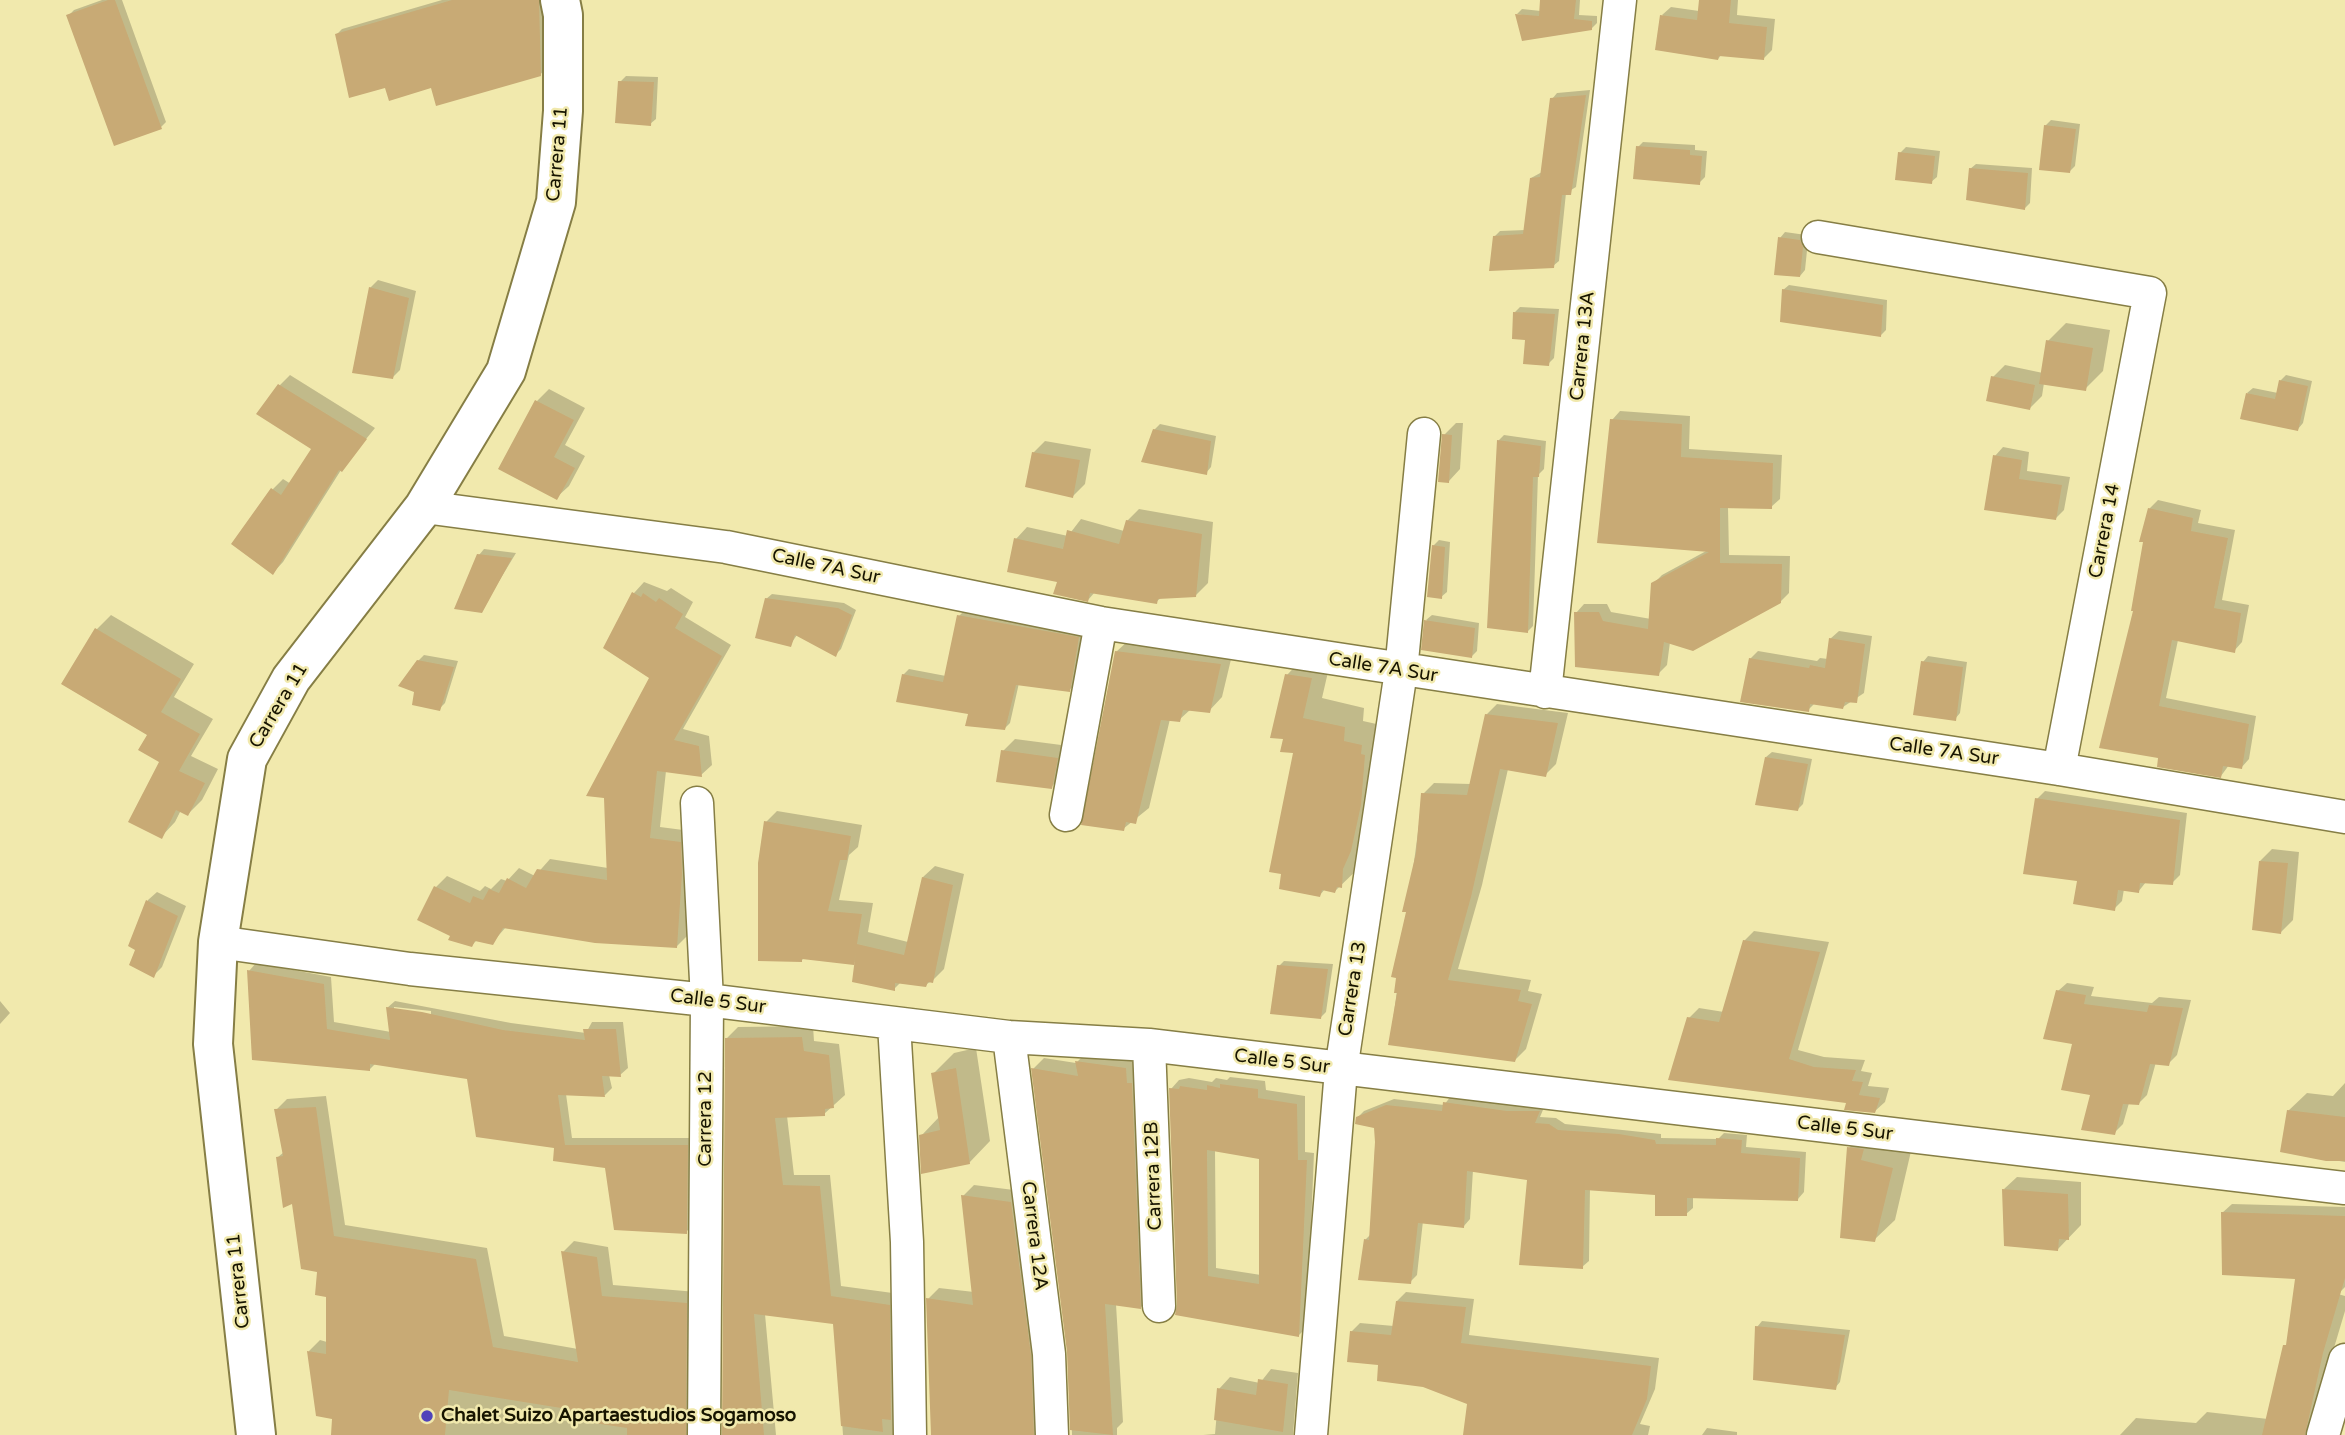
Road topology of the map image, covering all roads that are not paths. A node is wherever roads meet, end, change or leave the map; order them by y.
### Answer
1 (560, 0) edge
2 (1620, 0) edge
3 (1818, 237) dead end
4 (1424, 434) dead end
5 (424, 507) junction
6 (1101, 624) junction
7 (1401, 671) junction
8 (1545, 692) junction
9 (2059, 769) junction
10 (697, 803) dead end
11 (1066, 815) dead end
12 (2345, 817) edge
13 (218, 942) junction
14 (707, 1000) junction
15 (894, 1024) junction
16 (1009, 1037) junction
17 (1149, 1045) junction
18 (1341, 1070) junction
19 (2345, 1188) edge
20 (1159, 1306) dead end
21 (2345, 1360) edge
22 (257, 1435) edge
23 (704, 1435) edge
24 (910, 1435) edge
25 (1052, 1435) edge
26 (1311, 1435) edge
27 (2323, 1435) edge

1 - 5 main road, Carrera 11
2 - 8 street, Carrera 13A
3 - 9 street, Carrera 14
4 - 7 street, Carrera 13
5 - 6 street, Calle 7A Sur
5 - 13 main road, Carrera 11
6 - 7 street, Calle 7A Sur
6 - 11 street
7 - 8 street, Calle 7A Sur
7 - 18 street, Carrera 13
8 - 9 street, Calle 7A Sur
9 - 12 street, Calle 7A Sur
10 - 14 street, Carrera 12
13 - 14 street, Calle 5 Sur
13 - 22 main road, Carrera 11
14 - 15 street, Calle 5 Sur
14 - 23 street, Carrera 12
15 - 16 street, Calle 5 Sur
15 - 24 street
16 - 17 street, Calle 5 Sur
16 - 25 street, Carrera 12A
17 - 18 street, Calle 5 Sur
17 - 20 street, Carrera 12B
18 - 19 street, Calle 5 Sur
18 - 26 street, Carrera 13
21 - 27 street

